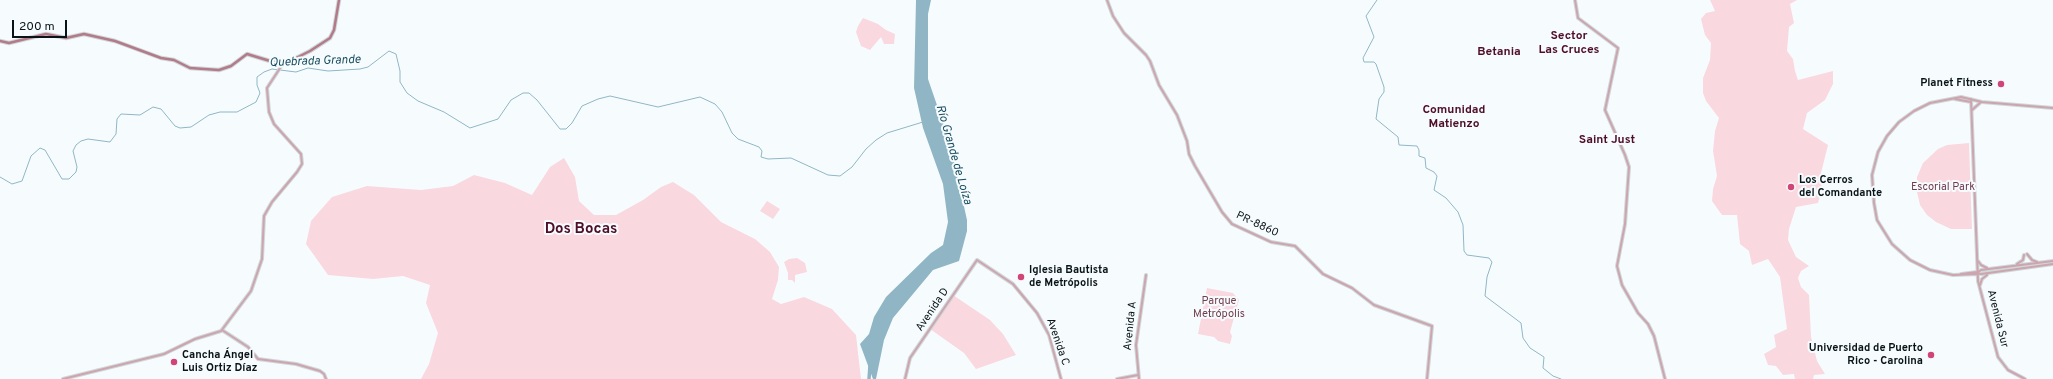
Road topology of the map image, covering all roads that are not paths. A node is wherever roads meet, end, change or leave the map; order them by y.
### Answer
1 (339, 0) edge
2 (1107, 0) edge
3 (1575, 0) edge
4 (0, 41) edge
5 (284, 62) junction
6 (1971, 101) junction
7 (1982, 102) junction
8 (2053, 108) edge
9 (1972, 111) junction
10 (1977, 258) junction
11 (2053, 260) edge
12 (2039, 262) junction
13 (983, 264) joint
14 (2053, 264) edge
15 (2016, 265) junction
16 (1990, 269) junction
17 (1978, 273) junction
18 (1992, 273) junction
19 (1146, 275) dead end
20 (1980, 286) junction
21 (222, 330) junction
22 (1138, 375) junction
23 (64, 379) edge
24 (326, 379) edge
25 (905, 379) edge
26 (1061, 379) edge
27 (1116, 379) edge
28 (1139, 379) edge
29 (1426, 379) edge
30 (1665, 379) edge
31 (2025, 379) edge

1 - 5 main road
2 - 29 street, PR-8860 / PR-8860
3 - 30 street
4 - 5 main road
5 - 21 street
6 - 7 street
6 - 9 street, Avenida Sur
6 - 17 street
7 - 8 street
7 - 9 street
9 - 10 street, Avenida Sur
10 - 16 street
10 - 17 street, Avenida Sur
11 - 12 street
12 - 15 street
12 - 15 street
13 - 25 street, Avenida D
13 - 26 street, Avenida C
14 - 18 street
15 - 16 street
16 - 17 street
17 - 18 street
17 - 20 street, Avenida Sur
18 - 20 street
19 - 22 street, Avenida A
20 - 31 street, Avenida Sur
21 - 23 street
21 - 24 street
22 - 27 street
22 - 28 street, Avenida A

